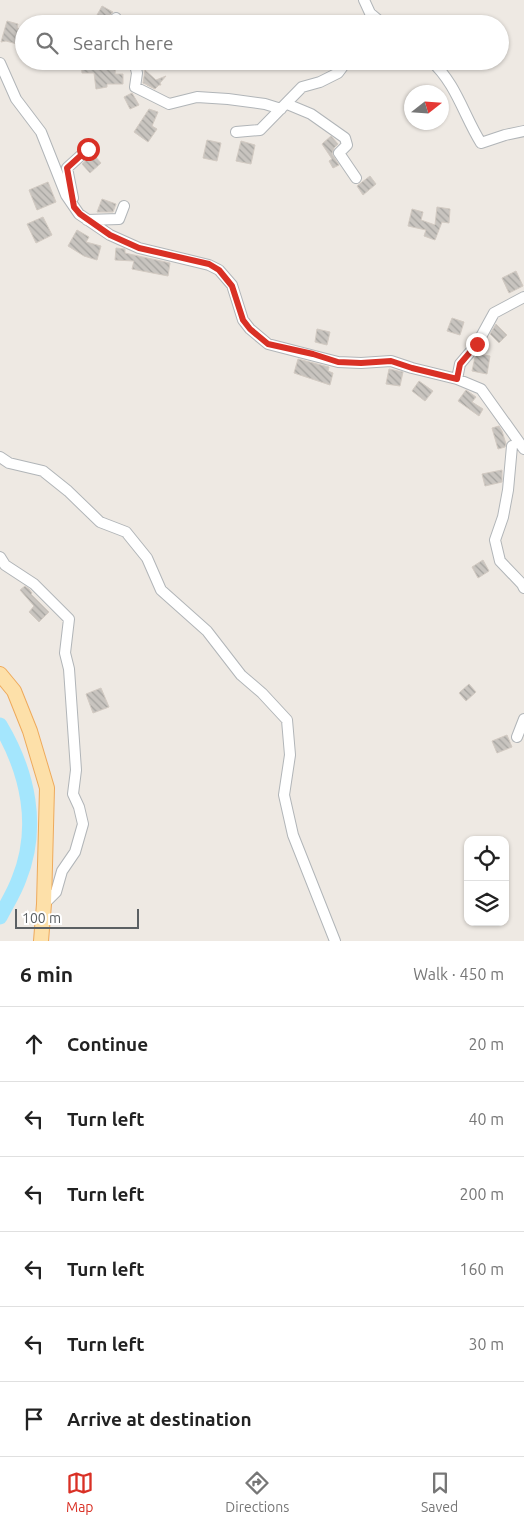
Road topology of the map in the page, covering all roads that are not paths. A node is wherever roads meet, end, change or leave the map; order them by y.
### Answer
1 (364, 0) edge
2 (371, 0) edge
3 (370, 13) junction
4 (372, 15) edge
5 (0, 63) edge
6 (136, 70) edge
7 (340, 70) edge
8 (438, 70) edge
9 (284, 106) junction
10 (524, 131) edge
11 (236, 132) dead end
12 (88, 149) dead end
13 (356, 178) dead end
14 (124, 206) dead end
15 (74, 207) junction
16 (87, 220) junction
17 (524, 297) edge
18 (457, 379) junction
19 (512, 446) dead end
20 (524, 450) edge
21 (0, 456) edge
22 (0, 557) edge
23 (524, 588) edge
24 (0, 674) edge
25 (524, 719) edge
26 (517, 737) dead end
27 (44, 904) junction
28 (41, 941) edge
29 (335, 941) edge

1 - 3 street
2 - 3 street
3 - 4 street
5 - 15 street
6 - 9 street
7 - 9 street
8 - 10 street
9 - 11 street
9 - 13 street
12 - 15 street
14 - 16 street
15 - 16 street
16 - 18 street
17 - 18 street
18 - 20 street
19 - 23 street
21 - 29 street
22 - 27 street
24 - 27 main road
25 - 26 street
27 - 28 main road

